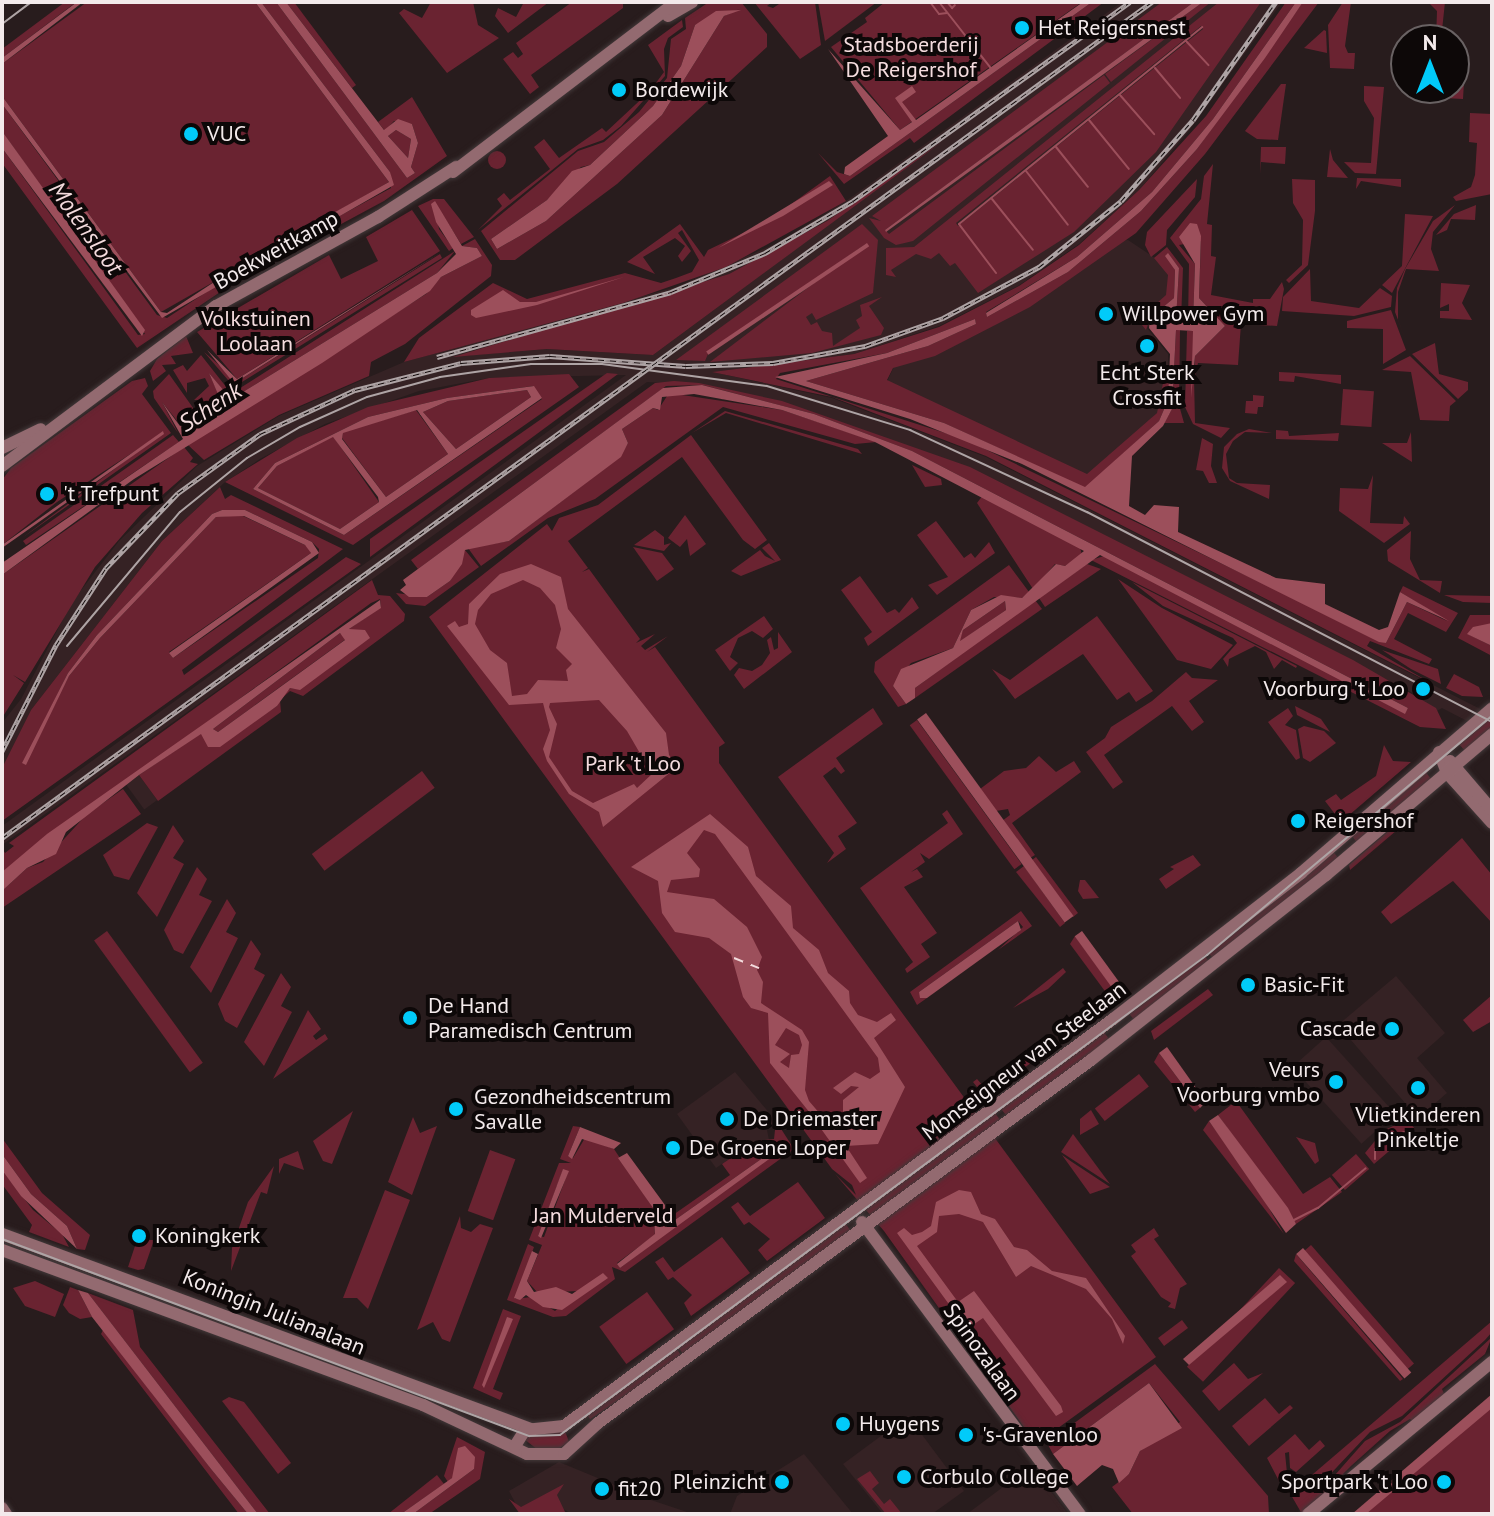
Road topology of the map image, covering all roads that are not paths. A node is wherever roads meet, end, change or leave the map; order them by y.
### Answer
1 (676, 2) edge
2 (692, 2) edge
3 (654, 23) junction
4 (4, 455) edge
5 (1492, 708) edge
6 (1492, 734) edge
7 (1439, 752) junction
8 (1450, 770) junction
9 (1492, 810) edge
10 (1492, 823) edge
11 (854, 1212) junction
12 (866, 1228) junction
13 (2, 1234) edge
14 (2, 1250) edge
15 (1492, 1362) edge
16 (564, 1426) junction
17 (531, 1429) junction
18 (580, 1441) junction
19 (515, 1446) junction
20 (1330, 1500) junction
21 (2, 1508) edge
22 (6, 1514) edge
23 (1080, 1514) edge
24 (1308, 1514) edge
25 (1318, 1514) edge

1 - 3 main road, Boekweitkamp
2 - 3 main road, Boekweitkamp
3 - 4 main road, Boekweitkamp
5 - 7 main road, Monseigneur van Steelaan
6 - 8 main road, Monseigneur van Steelaan
7 - 8 main road
7 - 11 main road, Monseigneur van Steelaan
8 - 9 main road
8 - 10 main road
8 - 12 main road, Monseigneur van Steelaan
11 - 12 main road, Spinozalaan
11 - 16 main road, Monseigneur van Steelaan
12 - 18 main road, Monseigneur van Steelaan
12 - 23 main road, Spinozalaan
13 - 17 main road, Koningin Julianalaan
14 - 19 main road, Koningin Julianalaan
15 - 20 main road
16 - 17 main road
16 - 18 main road
17 - 19 main road
18 - 19 main road, Koningin Julianalaan
20 - 24 main road
20 - 25 main road
21 - 22 main road

